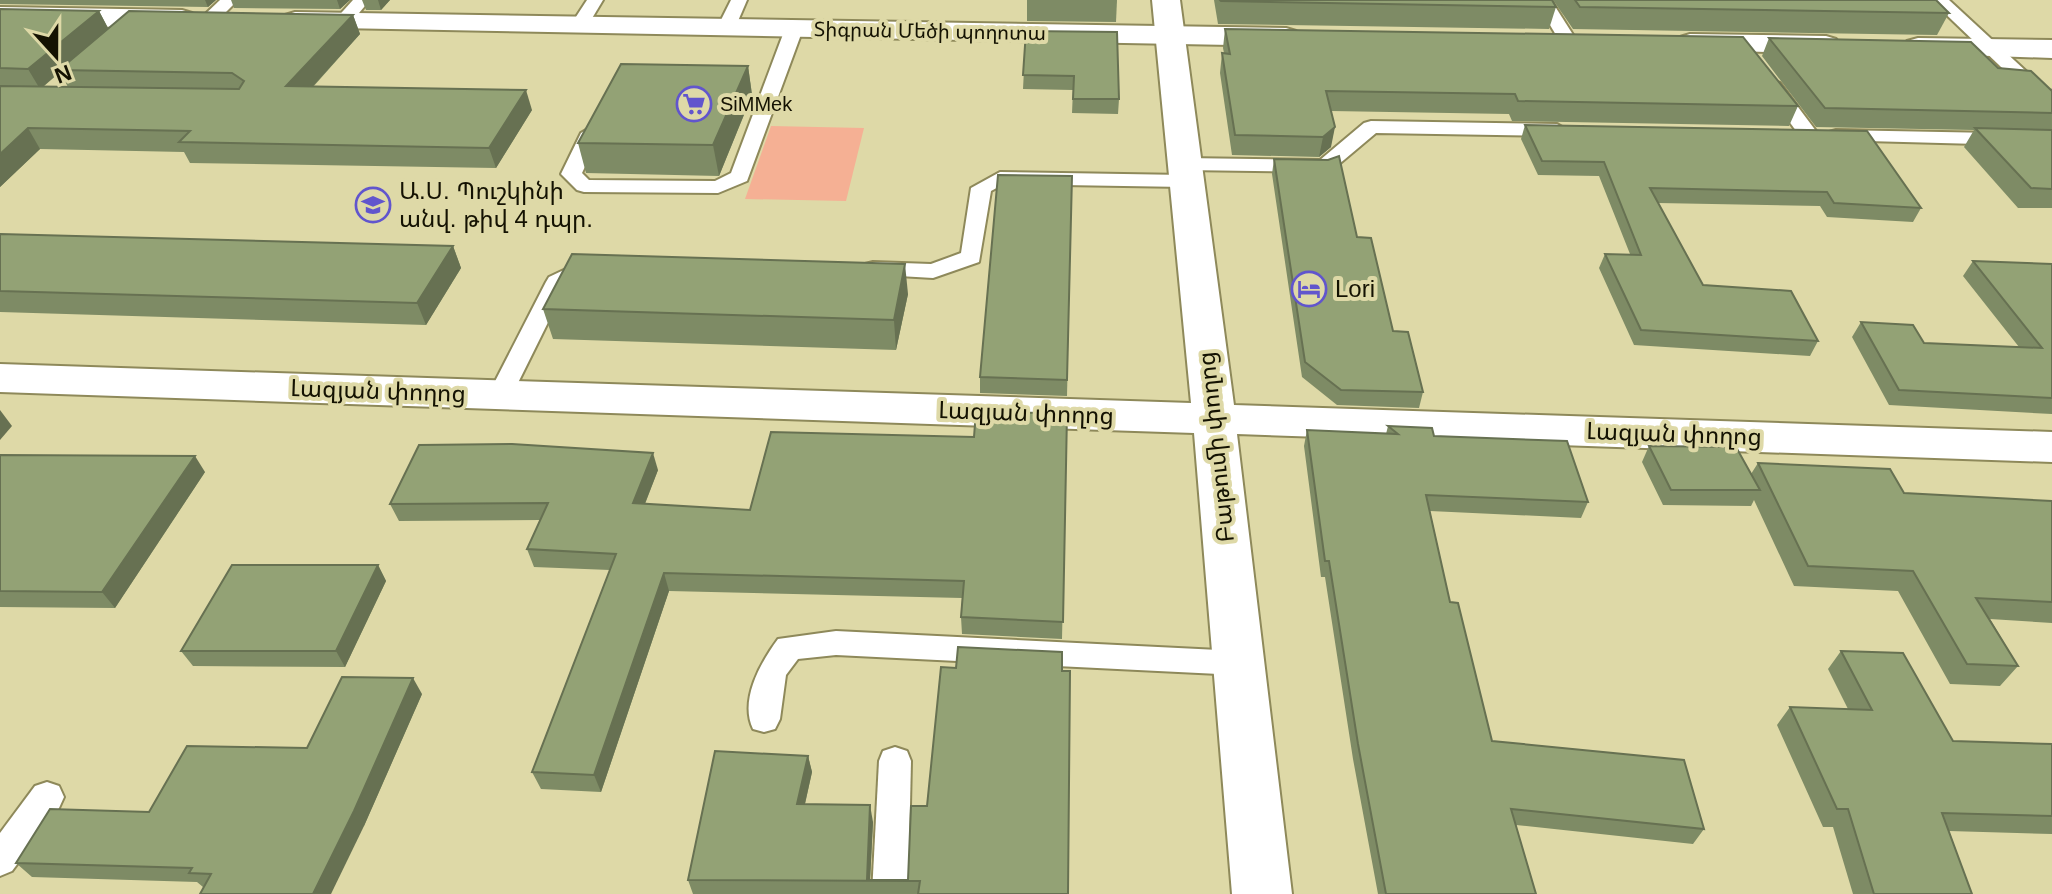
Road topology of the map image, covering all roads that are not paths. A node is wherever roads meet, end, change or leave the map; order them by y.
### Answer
1 (230, 0) edge
2 (362, 0) edge
3 (595, 0) edge
4 (739, 0) edge
5 (1543, 0) edge
6 (1939, 0) edge
7 (0, 16) edge
8 (1168, 18) edge
9 (208, 20) junction
10 (342, 22) junction
11 (579, 26) junction
12 (726, 28) junction
13 (794, 29) junction
14 (1314, 37) edge
15 (1536, 41) edge
16 (1568, 41) junction
17 (1599, 42) edge
18 (1661, 43) edge
19 (1849, 46) edge
20 (1896, 46) edge
21 (1990, 48) junction
22 (2052, 49) edge
23 (1751, 59) junction
24 (2052, 105) edge
25 (1575, 131) edge
26 (591, 133) edge
27 (1778, 134) edge
28 (1809, 135) junction
29 (2052, 140) edge
30 (1185, 172) junction
31 (610, 263) edge
32 (859, 269) edge
33 (0, 378) edge
34 (500, 395) junction
35 (1214, 418) junction
36 (2052, 447) edge
37 (1239, 663) junction
38 (764, 719) dead end
39 (895, 761) dead end
40 (47, 797) dead end
41 (0, 860) edge
42 (890, 894) edge
43 (1262, 894) edge

1 - 9 lane
2 - 10 lane
3 - 11 lane
4 - 12 lane
5 - 16 lane
6 - 21 lane
7 - 9 street, Տիգրան Մեծի պողոտա
8 - 13 street, Տիգրան Մեծի պողոտա
8 - 14 street, Տիգրան Մեծի պողոտա
8 - 30 street, Բաթումի փողոց
9 - 10 street, Տիգրան Մեծի պողոտա
10 - 11 street, Տիգրան Մեծի պողոտա
11 - 12 street, Տիգրան Մեծի պողոտա
12 - 13 street, Տիգրան Մեծի պողոտա
13 - 26 lane
15 - 16 street
16 - 17 street
18 - 23 street
19 - 23 street
20 - 21 street
21 - 22 street
21 - 24 lane
23 - 28 lane
25 - 30 lane
27 - 28 lane
28 - 29 lane
30 - 32 lane
30 - 35 street, Բաթումի փողոց
31 - 34 lane
33 - 34 street, Լազյան փողոց
34 - 35 street, Լազյան փողոց
35 - 36 street, Լազյան փողոց
35 - 37 street, Բաթումի փողոց
37 - 38 lane
37 - 43 street, Բաթումի փողոց
39 - 42 lane
40 - 41 lane

